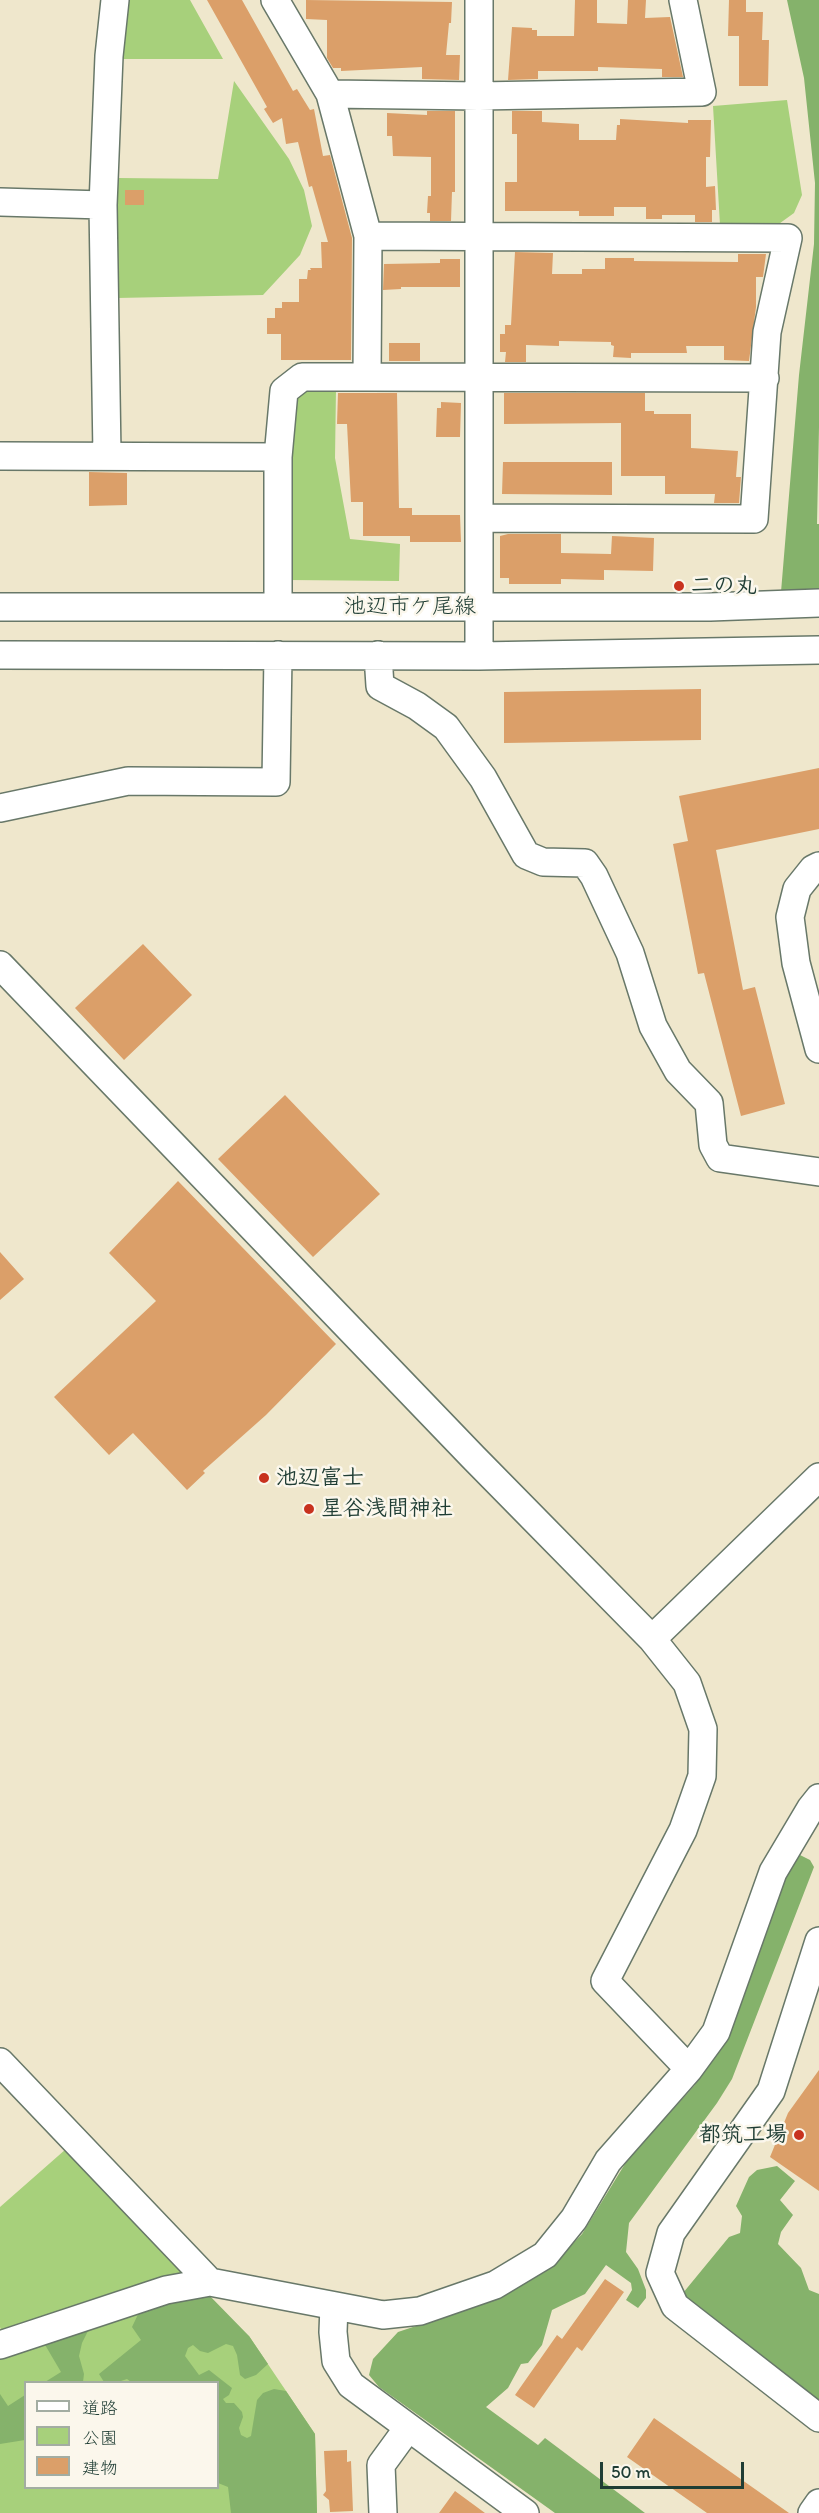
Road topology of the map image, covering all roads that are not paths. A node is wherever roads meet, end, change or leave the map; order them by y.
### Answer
1 (115, 0) edge
2 (274, 0) edge
3 (479, 0) edge
4 (683, 0) edge
5 (330, 94) junction
6 (479, 96) junction
7 (0, 202) edge
8 (103, 205) junction
9 (368, 236) junction
10 (479, 236) junction
11 (367, 377) junction
12 (479, 378) junction
13 (765, 378) junction
14 (107, 455) junction
15 (0, 456) edge
16 (278, 457) junction
17 (480, 518) junction
18 (819, 603) edge
19 (278, 607) junction
20 (0, 608) edge
21 (480, 608) junction
22 (819, 650) edge
23 (0, 655) edge
24 (278, 655) junction
25 (378, 655) junction
26 (479, 656) junction
27 (0, 808) edge
28 (819, 866) edge
29 (0, 965) edge
30 (819, 1049) edge
31 (819, 1172) edge
32 (819, 1477) edge
33 (652, 1639) junction
34 (819, 1798) edge
35 (819, 1941) edge
36 (0, 2062) edge
37 (689, 2069) junction
38 (210, 2282) junction
39 (334, 2306) junction
40 (0, 2345) edge
41 (819, 2418) edge
42 (408, 2428) junction
43 (819, 2503) edge
44 (383, 2513) edge
45 (525, 2513) edge
46 (812, 2513) edge

1 - 8 street
2 - 5 street
3 - 6 street
4 - 6 street
5 - 6 street
5 - 9 street
6 - 10 street
7 - 8 street
8 - 14 street
9 - 10 street
9 - 11 street
10 - 12 street
10 - 13 street
11 - 12 street
11 - 16 street
12 - 13 street
12 - 17 street
13 - 17 street
14 - 15 street
14 - 16 street
16 - 19 street
17 - 21 street
18 - 21 street, 池辺市ケ尾線
19 - 20 street, 池辺市ケ尾線
19 - 21 street, 池辺市ケ尾線
21 - 26 street
22 - 26 street
23 - 24 street
24 - 25 street
24 - 27 street
25 - 26 street
25 - 31 street
28 - 30 street
29 - 33 street
32 - 33 street
33 - 37 street
34 - 37 street
35 - 41 street
36 - 38 street
37 - 39 street
38 - 39 street
38 - 40 street
39 - 42 street
42 - 44 street
42 - 45 street
43 - 46 street

